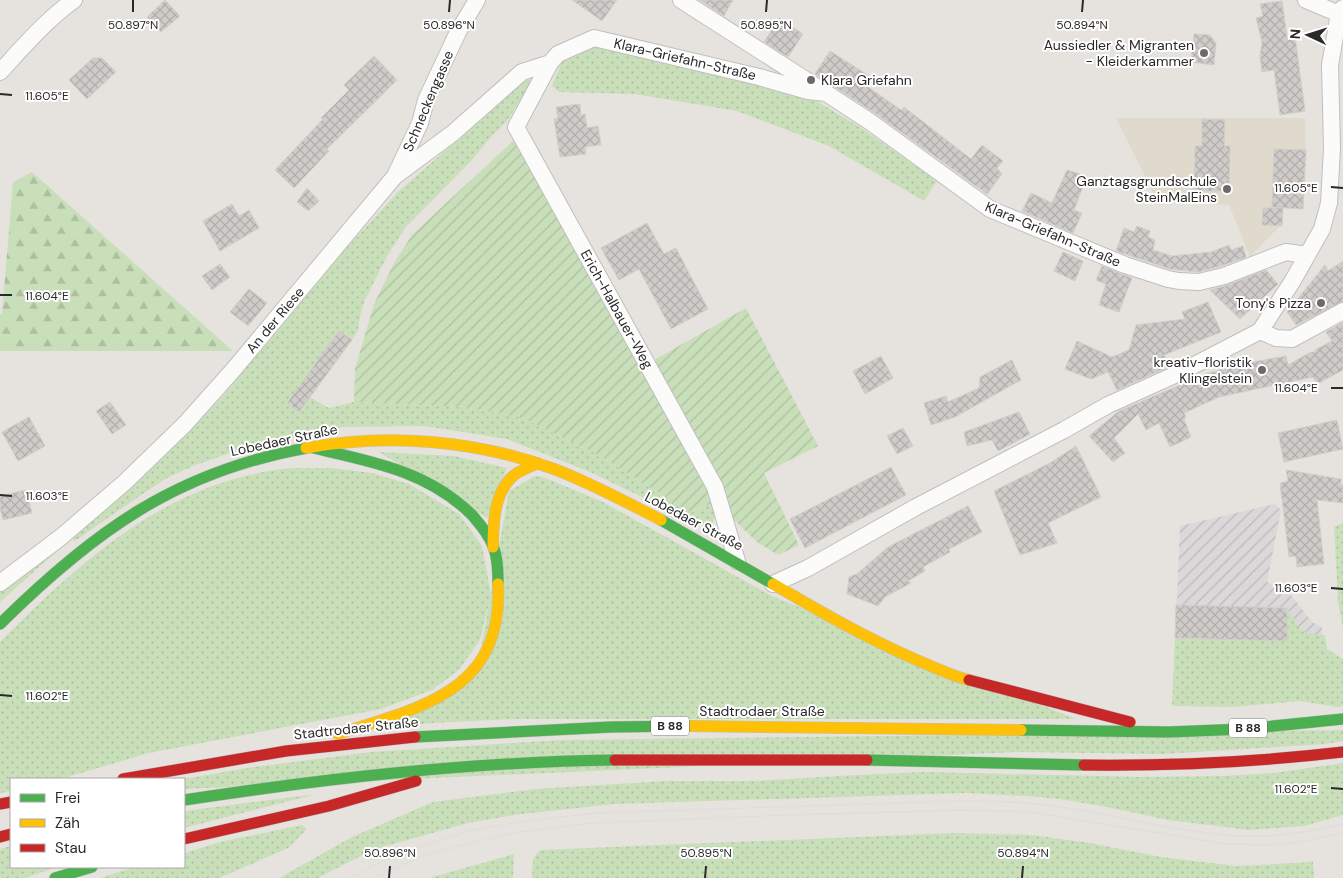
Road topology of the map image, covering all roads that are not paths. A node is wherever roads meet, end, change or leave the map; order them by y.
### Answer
1 (74, 0) edge
2 (477, 0) edge
3 (681, 0) edge
4 (1306, 0) edge
5 (1341, 11) edge
6 (550, 63) junction
7 (0, 72) edge
8 (826, 93) junction
9 (395, 176) junction
10 (1307, 255) junction
11 (1343, 311) edge
12 (1260, 331) junction
13 (309, 447) junction
14 (538, 463) junction
15 (494, 547) junction
16 (737, 561) junction
17 (0, 583) edge
18 (773, 584) junction
19 (0, 624) edge
20 (1343, 719) edge
21 (1169, 732) junction
22 (286, 751) junction
23 (1343, 752) edge
24 (474, 765) junction
25 (129, 778) edge
26 (185, 800) edge
27 (185, 839) edge
28 (89, 868) edge
29 (55, 878) edge

1 - 7 street
2 - 9 street, Schneckengasse
3 - 8 street, Klara-Griefahn-Straße
4 - 5 street
5 - 10 street
6 - 8 street, Klara-Griefahn-Straße
6 - 9 street, An der Riese
6 - 16 street, Erich-Halbauer-Weg
8 - 10 street, Klara-Griefahn-Straße
9 - 17 street, An der Riese
10 - 12 street
11 - 12 street
12 - 18 street
13 - 14 main road, Lobedaer Straße
13 - 15 main road
13 - 19 main road, Lobedaer Straße
14 - 15 main road
14 - 16 main road, Lobedaer Straße
15 - 22 main road
16 - 18 main road, Lobedaer Straße
18 - 21 main road, Lobedaer Straße
20 - 21 main road, Stadtrodaer Straße / B 88
21 - 22 main road, Stadtrodaer Straße / B 88
22 - 25 main road, Stadtrodaer Straße / B 88
23 - 24 main road
24 - 26 main road
24 - 27 main road
28 - 29 main road

